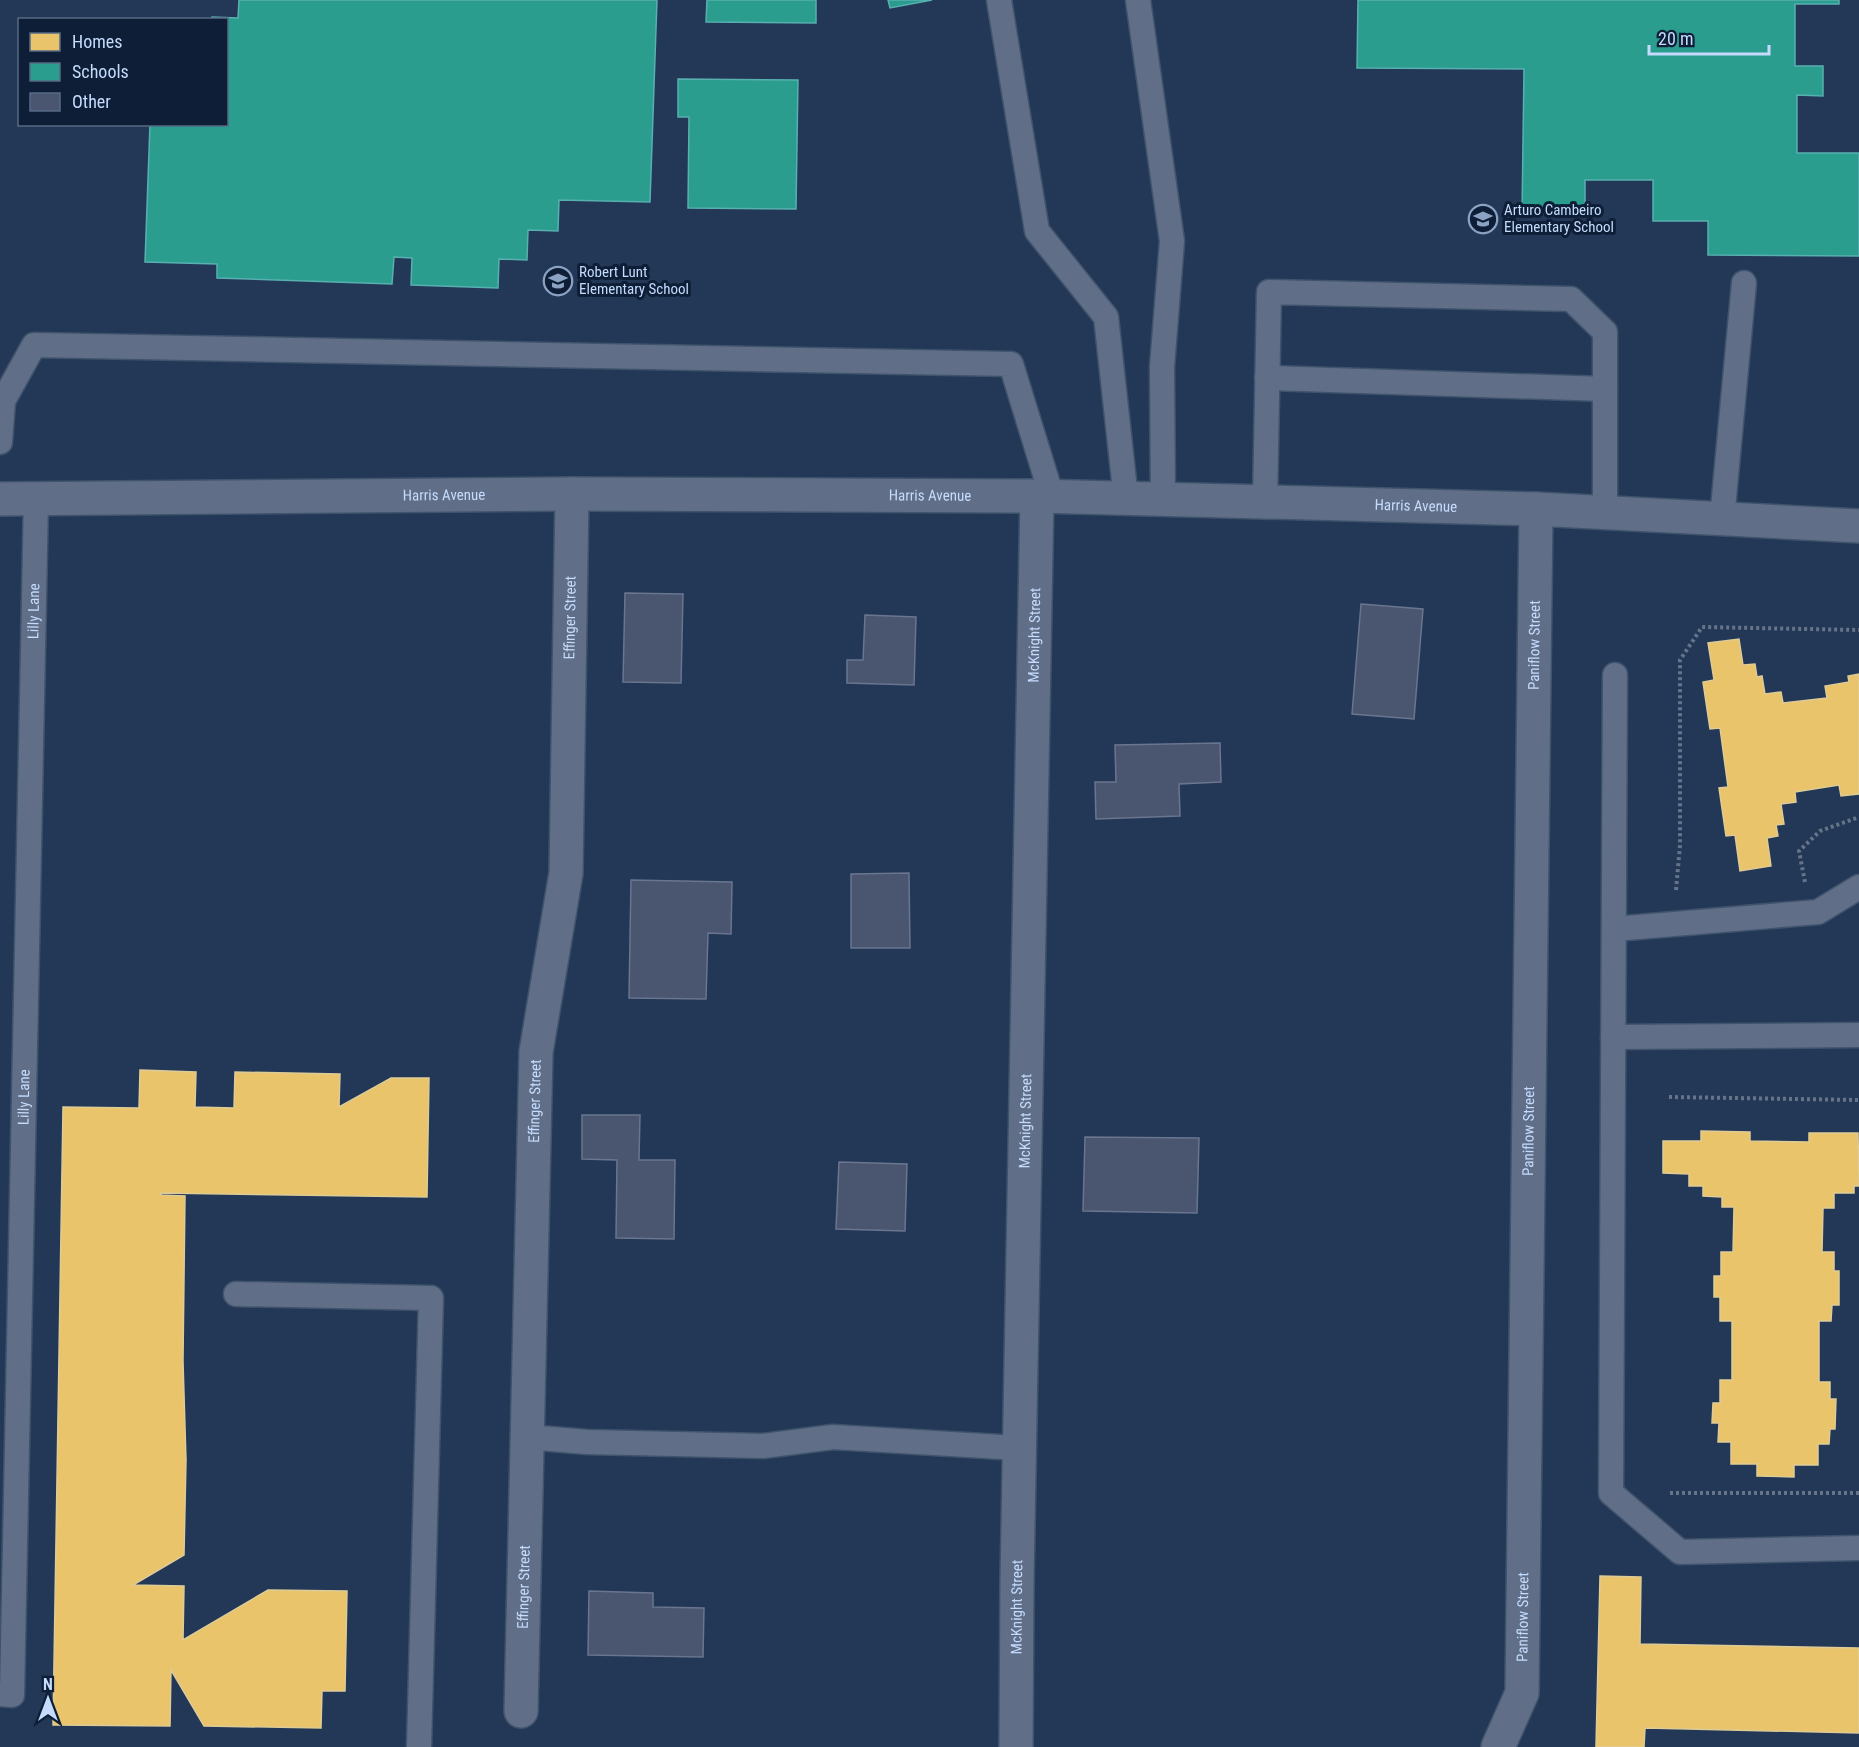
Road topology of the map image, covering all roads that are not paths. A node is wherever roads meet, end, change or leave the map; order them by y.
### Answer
1 (999, 0) edge
2 (1138, 0) edge
3 (1744, 283) dead end
4 (1268, 378) junction
5 (1605, 389) junction
6 (0, 442) edge
7 (572, 494) junction
8 (1045, 496) junction
9 (0, 499) edge
10 (36, 499) junction
11 (1126, 499) junction
12 (1163, 500) junction
13 (1265, 502) junction
14 (1536, 509) junction
15 (1605, 513) junction
16 (1722, 519) junction
17 (1859, 526) edge
18 (1615, 675) dead end
19 (1859, 887) edge
20 (1614, 929) junction
21 (1859, 1035) edge
22 (1613, 1037) junction
23 (236, 1294) dead end
24 (527, 1437) junction
25 (1019, 1448) junction
26 (1859, 1548) edge
27 (6, 1695) edge
28 (521, 1711) dead end
29 (419, 1747) edge
30 (1016, 1747) edge
31 (1498, 1747) edge

1 - 11 lane
2 - 12 lane
3 - 16 lane
4 - 5 lane
4 - 5 lane
4 - 13 lane
5 - 15 lane
6 - 8 lane
7 - 8 street, Harris Avenue
7 - 10 street, Harris Avenue
7 - 24 street, Effinger Street
8 - 11 street, Harris Avenue
8 - 25 street, McKnight Street
9 - 10 street, Harris Avenue
10 - 27 lane, Lilly Lane
11 - 12 street, Harris Avenue
12 - 13 street, Harris Avenue
13 - 14 street, Harris Avenue
14 - 15 street, Harris Avenue
14 - 31 street, Paniflow Street
15 - 16 street, Harris Avenue
16 - 17 street, Harris Avenue
18 - 20 lane
19 - 20 lane
20 - 22 lane
21 - 22 lane
22 - 26 lane
23 - 29 lane
24 - 25 lane
24 - 28 street, Effinger Street
25 - 30 street, McKnight Street

